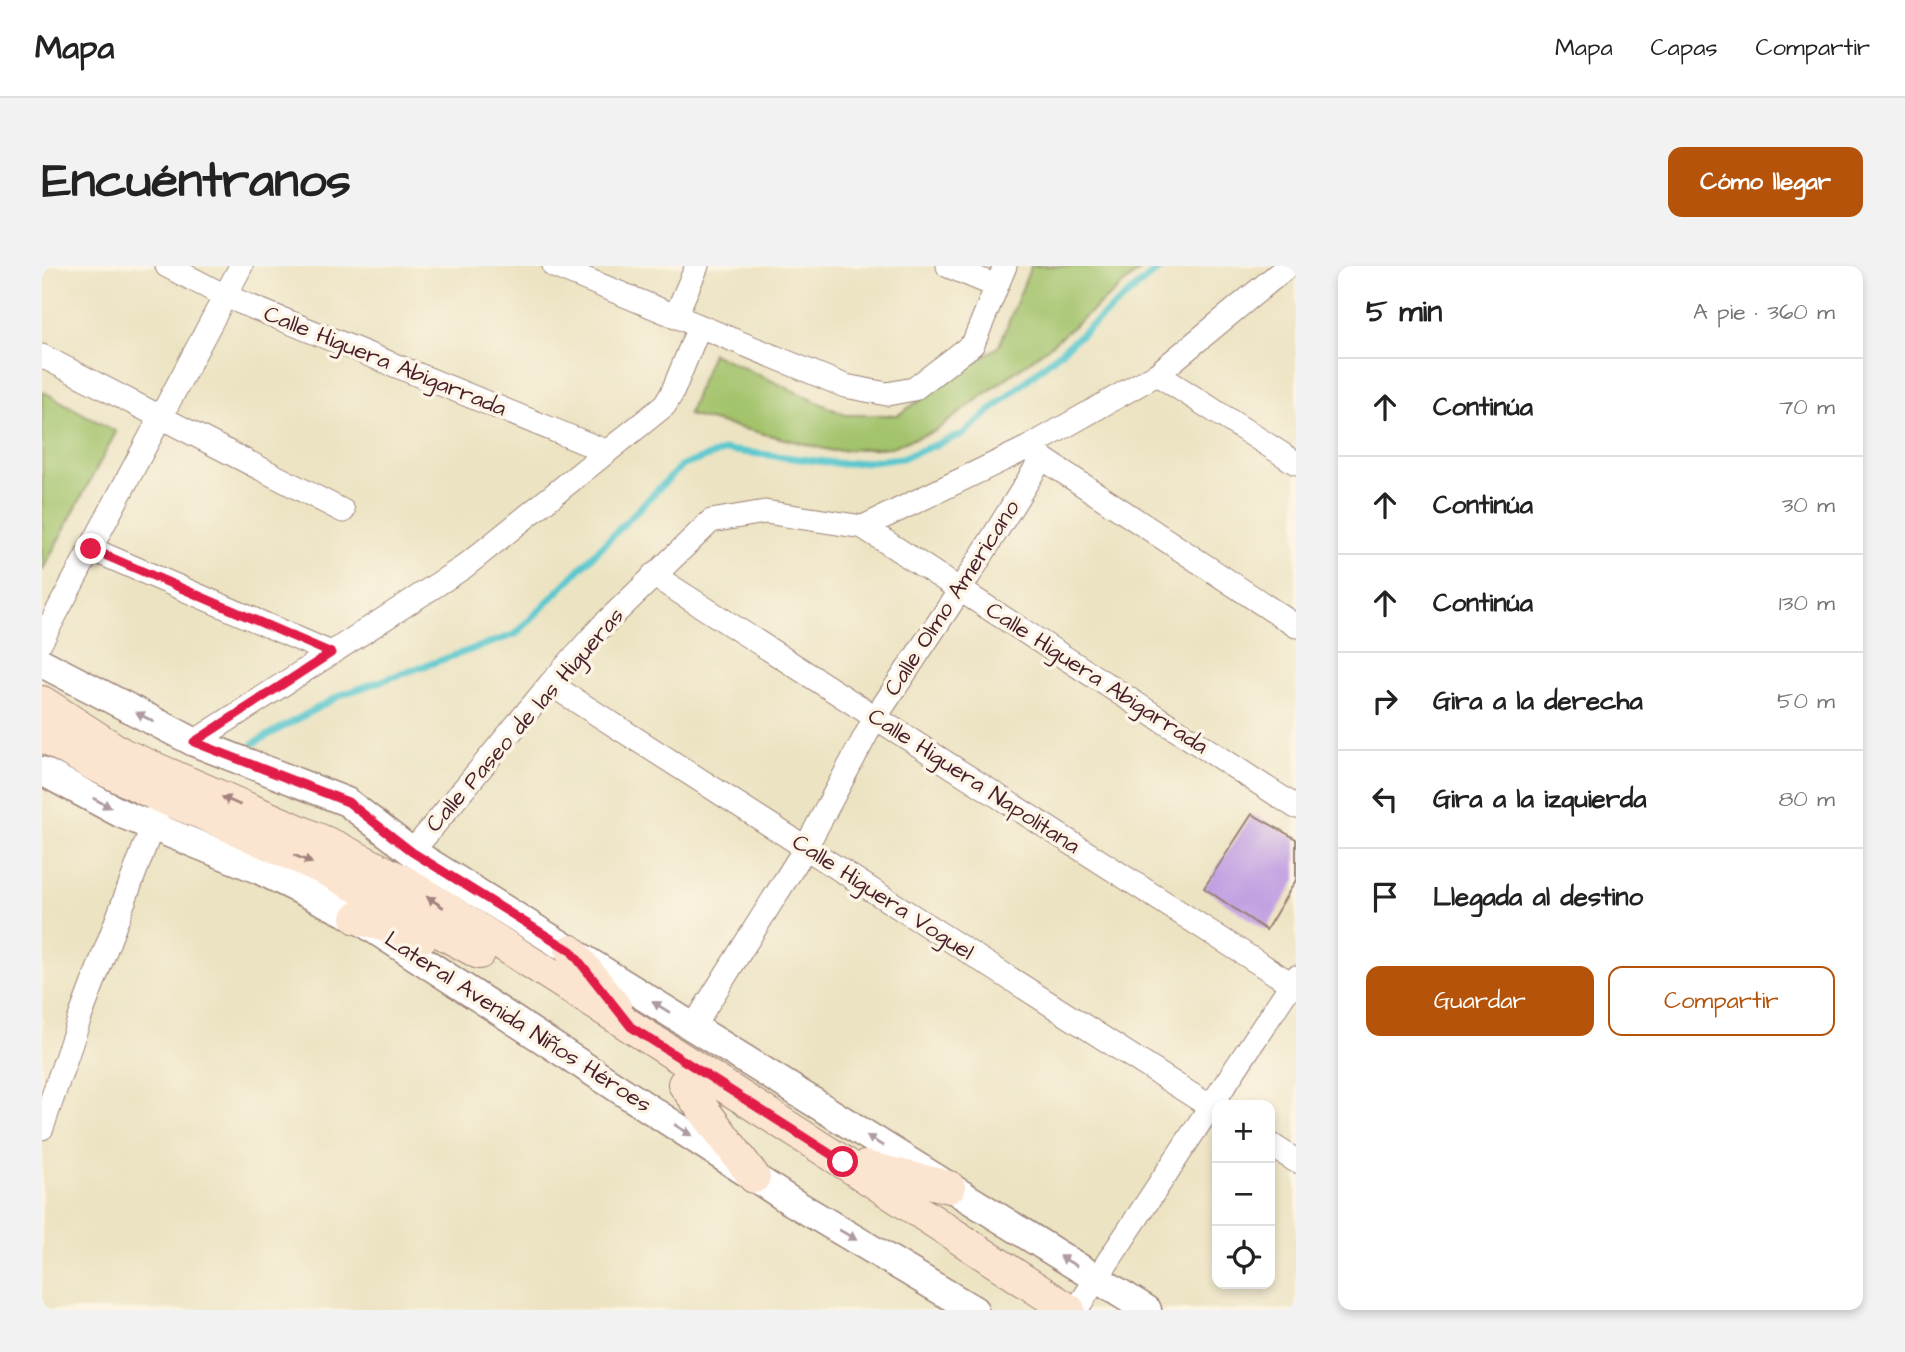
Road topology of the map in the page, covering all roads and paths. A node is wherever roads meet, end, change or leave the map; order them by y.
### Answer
1 (167, 266) edge
2 (241, 266) edge
3 (554, 266) edge
4 (698, 266) edge
5 (948, 266) edge
6 (1288, 275) edge
7 (1000, 276) edge
8 (225, 296) junction
9 (675, 317) junction
10 (699, 327) junction
11 (42, 356) edge
12 (1157, 374) junction
13 (160, 419) junction
14 (605, 451) junction
15 (1034, 453) junction
16 (1296, 463) edge
17 (343, 511) dead end
18 (863, 527) junction
19 (91, 549) junction
20 (653, 575) junction
21 (960, 590) junction
22 (1296, 626) edge
23 (42, 640) edge
24 (331, 653) junction
25 (42, 663) edge
26 (550, 684) junction
27 (42, 702) edge
28 (875, 718) junction
29 (42, 735) edge
30 (194, 742) junction
31 (42, 771) edge
32 (163, 800) junction
33 (1296, 807) edge
34 (806, 848) junction
35 (412, 852) junction
36 (357, 918) junction
37 (477, 951) junction
38 (571, 951) junction
39 (1294, 983) edge
40 (631, 1027) junction
41 (693, 1027) junction
42 (684, 1084) junction
43 (1220, 1100) edge
44 (1212, 1108) edge
45 (1212, 1112) edge
46 (42, 1128) edge
47 (1275, 1147) edge
48 (1296, 1161) edge
49 (843, 1162) junction
50 (754, 1177) junction
51 (949, 1187) junction
52 (1097, 1278) junction
53 (974, 1310) edge
54 (1029, 1310) edge
55 (1069, 1310) edge
56 (1076, 1310) edge
57 (1147, 1310) edge

1 - 8 street, Calle Higuera Abigarrada
2 - 8 street
3 - 9 street
4 - 9 street
5 - 7 street
6 - 12 street
7 - 10 street
8 - 13 street
8 - 14 street, Calle Higuera Abigarrada
9 - 10 street
10 - 14 street
11 - 13 street
12 - 15 street
12 - 16 street
13 - 17 street
13 - 19 street
14 - 24 street
15 - 18 street
15 - 21 street, Calle Olmo Americano
15 - 22 street
18 - 20 street, Calle Paseo de las Higueras
18 - 21 street, Calle Higuera Abigarrada
19 - 23 street
19 - 24 street
20 - 26 street, Calle Paseo de las Higueras
20 - 28 street, Calle Higuera Napolitana
21 - 28 street, Calle Olmo Americano
21 - 33 street, Calle Higuera Abigarrada
24 - 30 street
30 -> 25 street
26 - 34 street, Calle Higuera Voguel
26 - 35 street, Calle Paseo de las Higueras
27 - 32 main road
28 - 34 street, Calle Olmo Americano
28 - 39 street, Calle Higuera Napolitana
29 - 32 main road
30 - 35 street
31 -> 32 street, Lateral Avenida Niños Héroes
32 - 36 street, Lateral Avenida Niños Héroes
32 -> 37 main road
40 -> 32 main road
32 - 46 street
34 - 41 street, Calle Olmo Americano
34 - 44 street, Calle Higuera Voguel
35 - 38 street
36 - 37 main road
36 -> 50 street, Lateral Avenida Niños Héroes
37 - 42 main road
38 - 40 main road
41 -> 38 street
39 - 43 street
40 - 49 main road
51 -> 41 street
42 - 50 main road
42 - 54 main road
45 - 52 street
47 - 48 street
49 - 51 main road
49 - 55 main road
50 -> 53 street, Lateral Avenida Niños Héroes
52 -> 51 street
52 - 56 street
52 - 57 street

